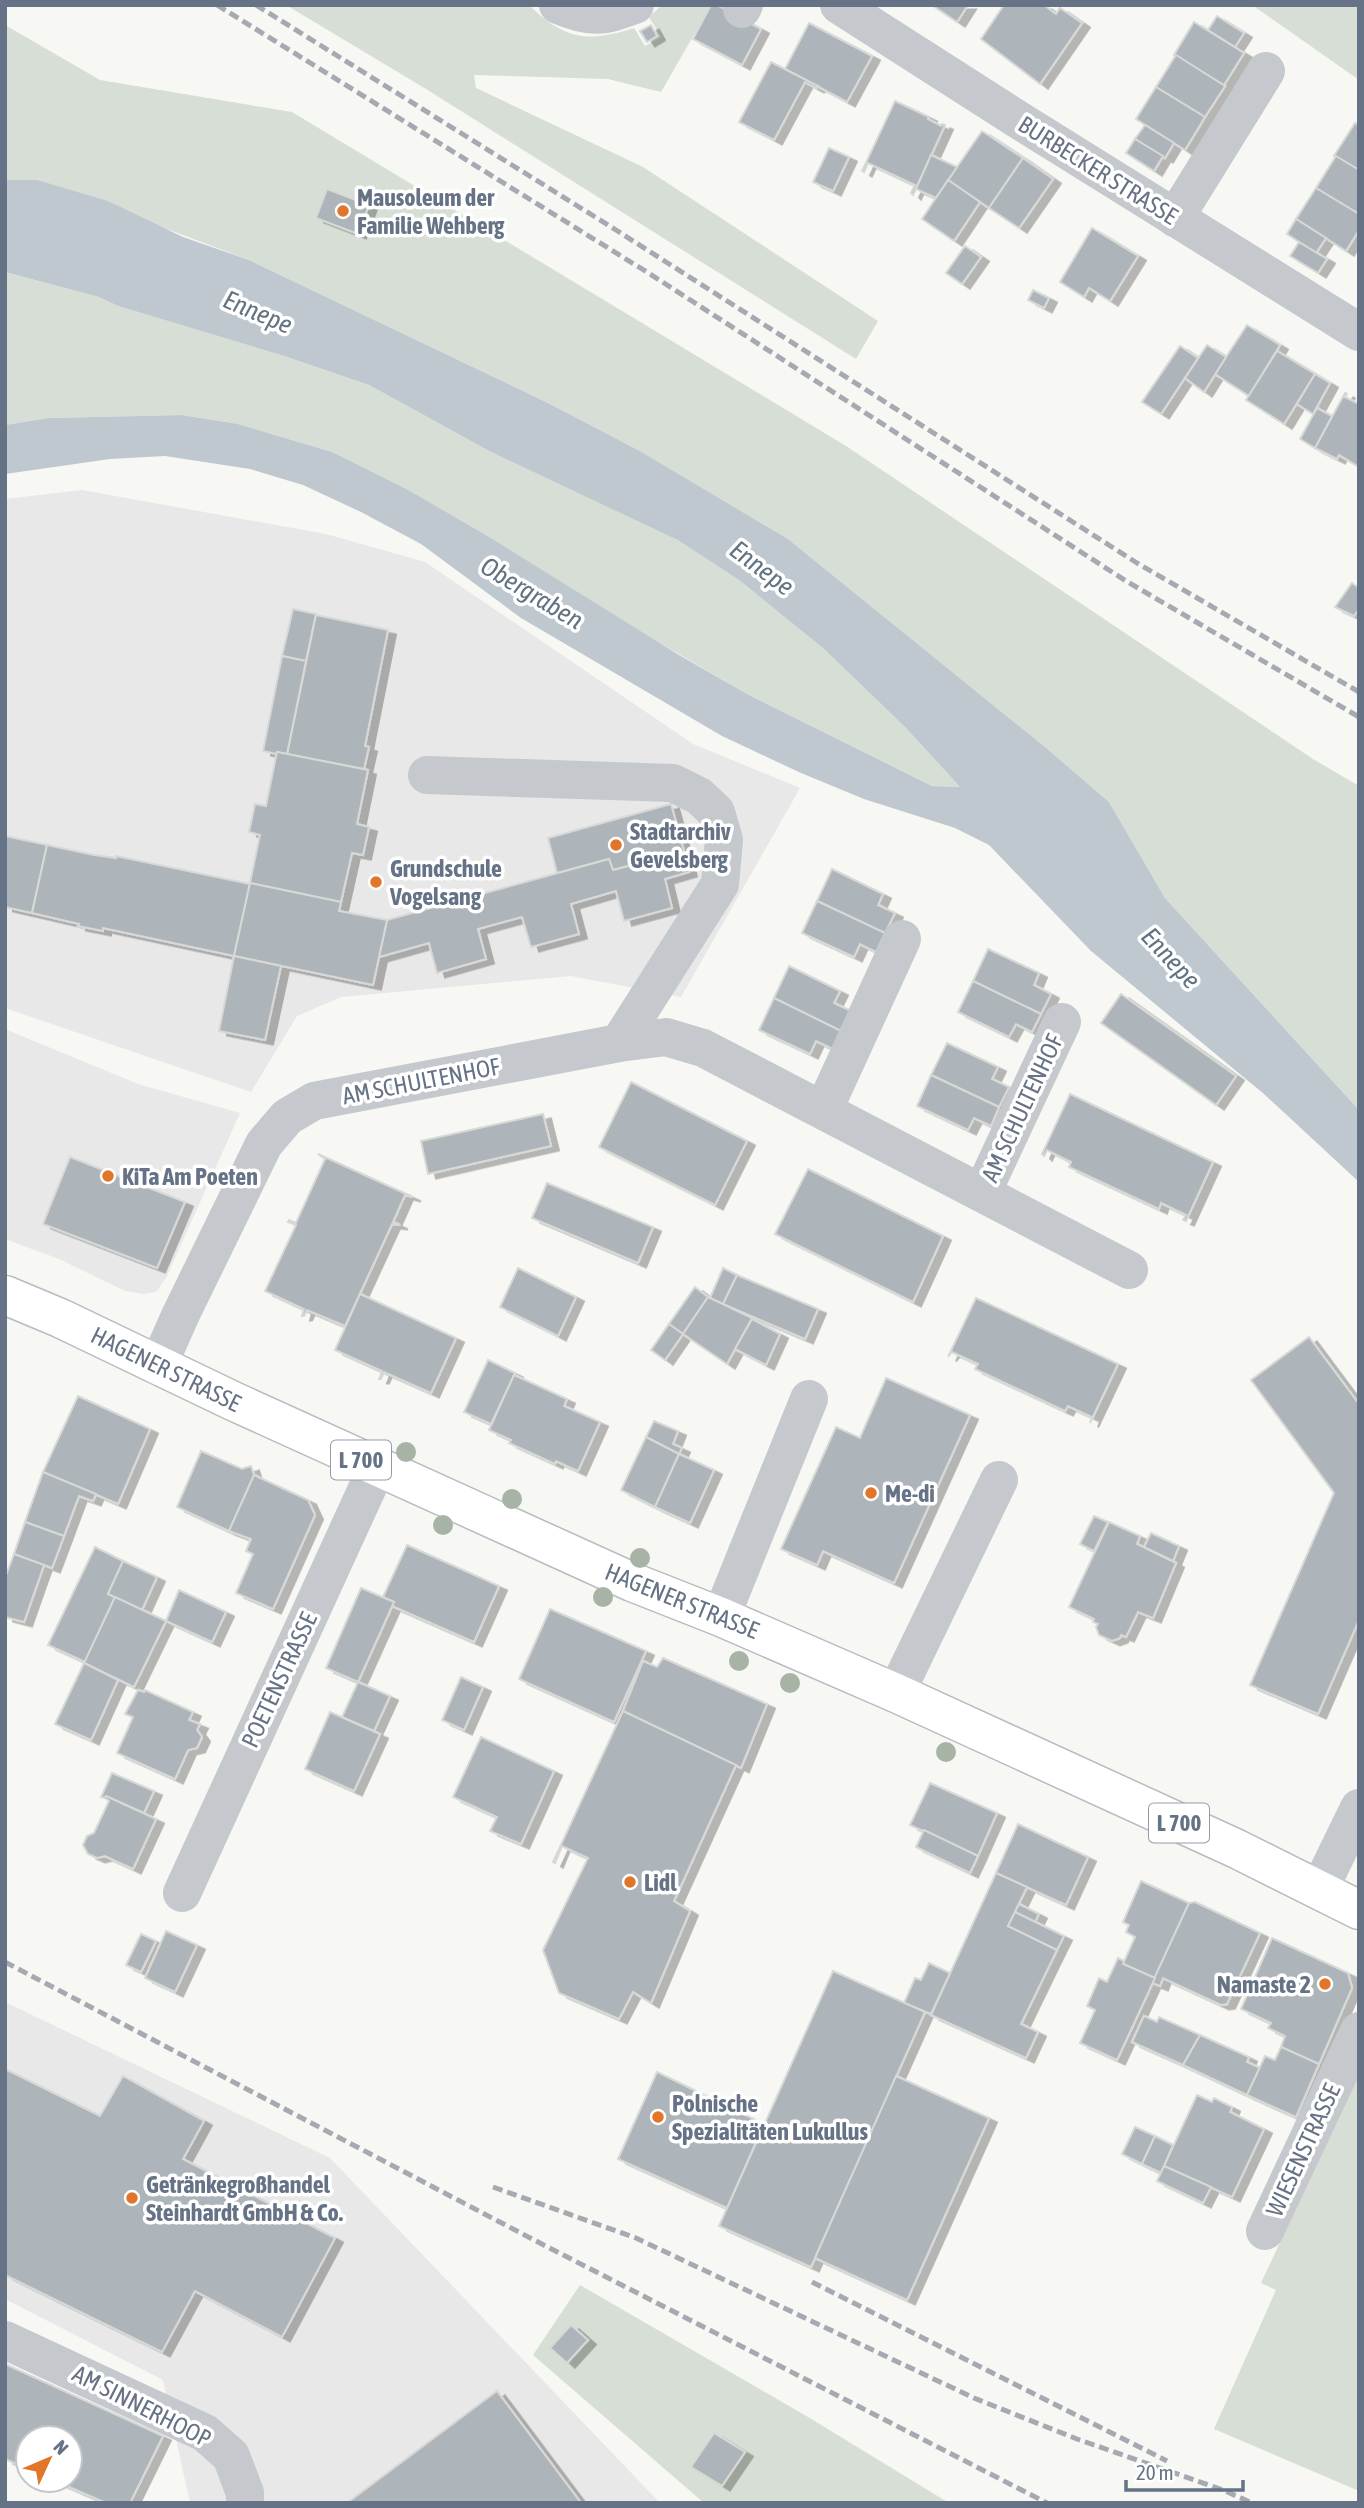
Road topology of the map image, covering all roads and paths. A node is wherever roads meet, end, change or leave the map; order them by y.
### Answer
1 (558, 5) edge
2 (635, 5) edge
3 (839, 5) edge
4 (1266, 71) dead end
5 (1175, 218) junction
6 (1359, 332) edge
7 (427, 775) dead end
8 (902, 939) dead end
9 (1062, 1022) dead end
10 (619, 1043) junction
11 (824, 1109) junction
12 (982, 1193) junction
13 (1129, 1270) dead end
14 (5, 1295) edge
15 (158, 1366) junction
16 (809, 1399) dead end
17 (377, 1467) junction
18 (999, 1480) dead end
19 (721, 1616) junction
20 (896, 1693) junction
21 (1359, 1808) edge
22 (1319, 1890) junction
23 (182, 1893) dead end
24 (1359, 1910) edge
25 (1359, 2031) edge
26 (1265, 2231) dead end
27 (5, 2340) edge
28 (245, 2503) edge

1 - 2 street
3 - 5 street, BURBECKER STRASSE
4 - 5 street
5 - 6 street, BURBECKER STRASSE
7 - 10 street
8 - 11 street
9 - 12 street, AM SCHULTENHOF
10 - 11 street, AM SCHULTENHOF
10 - 15 street, AM SCHULTENHOF
11 - 12 street, AM SCHULTENHOF
12 - 13 street, AM SCHULTENHOF
14 - 15 main road, HAGENER STRASSE / L 700
15 - 17 main road, HAGENER STRASSE / L 700
16 - 19 street
17 - 19 main road, HAGENER STRASSE / L 700
17 - 23 street, POETENSTRASSE
18 - 20 street
19 - 20 main road, HAGENER STRASSE / L 700
20 - 22 main road, HAGENER STRASSE / L 700
21 - 22 street
22 - 24 main road, HAGENER STRASSE / L 700
25 - 26 street, WIESENSTRASSE
27 - 28 street, AM SINNERHOOP

